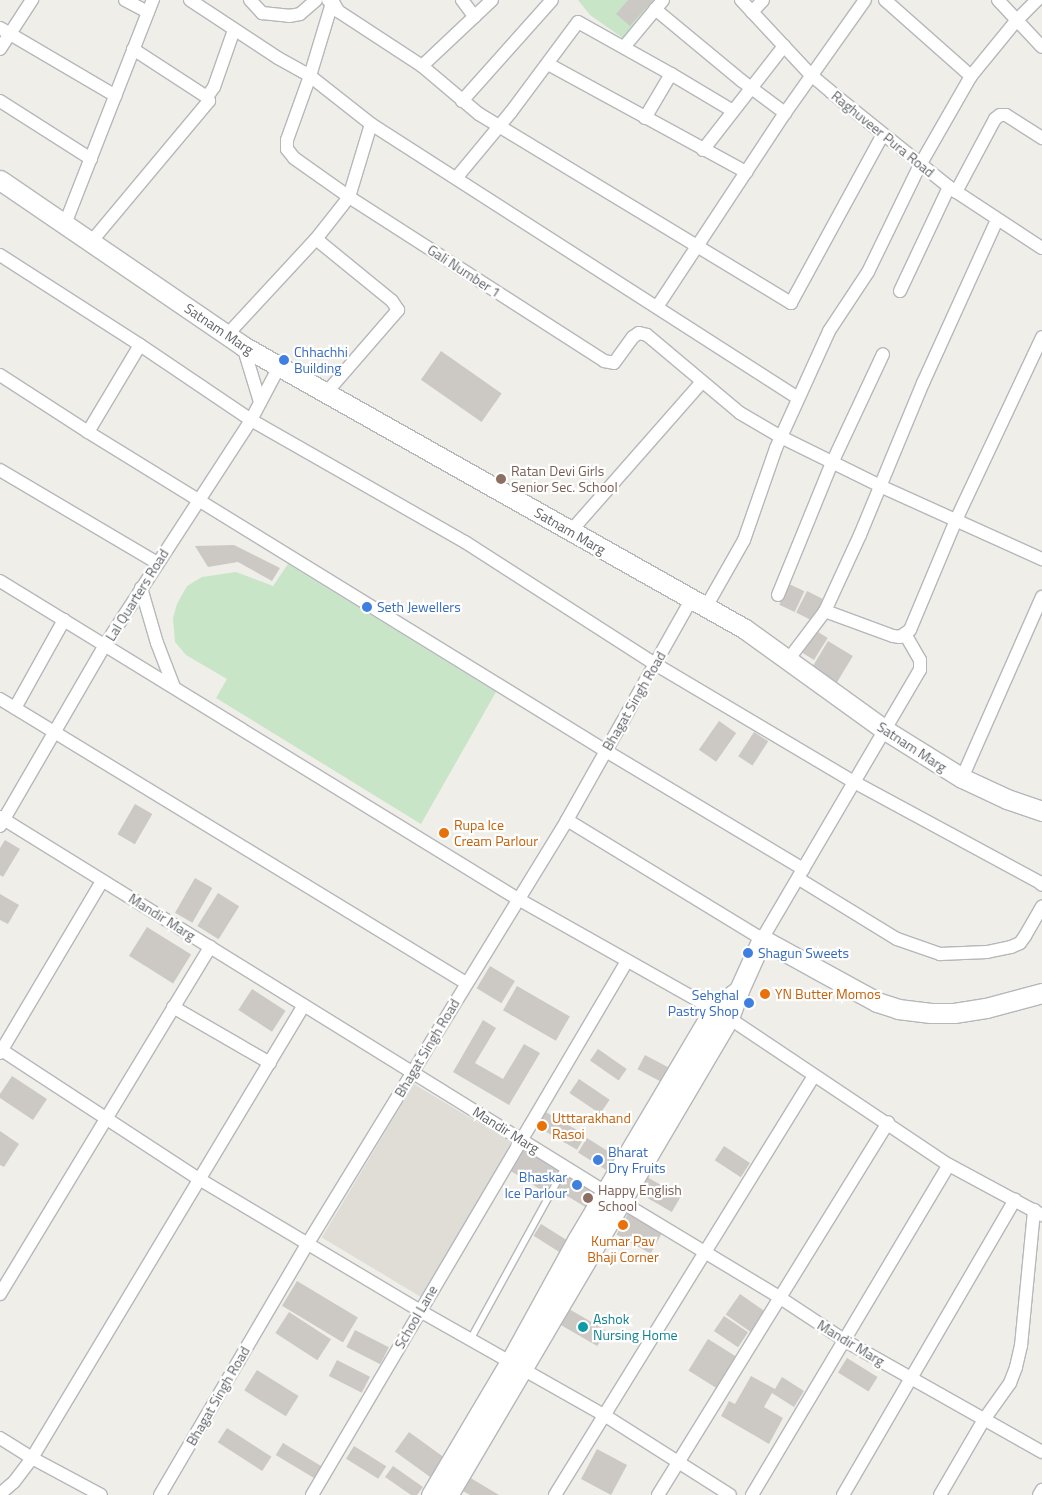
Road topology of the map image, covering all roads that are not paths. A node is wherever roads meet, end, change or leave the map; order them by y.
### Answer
1 (32, 0) edge
2 (125, 0) edge
3 (190, 0) edge
4 (250, 0) edge
5 (316, 0) edge
6 (462, 0) edge
7 (492, 0) edge
8 (552, 0) edge
9 (741, 0) edge
10 (763, 0) edge
11 (865, 0) edge
12 (885, 0) edge
13 (998, 0) edge
14 (1037, 0) edge
15 (330, 1) edge
16 (659, 5) edge
17 (150, 6) edge
18 (752, 12) junction
19 (475, 18) junction
20 (1016, 21) junction
21 (234, 30) junction
22 (5, 31) edge
23 (784, 46) junction
24 (624, 47) junction
25 (1042, 48) edge
26 (0, 49) edge
27 (133, 49) junction
28 (548, 64) junction
29 (422, 66) junction
30 (671, 74) junction
31 (811, 75) junction
32 (310, 76) junction
33 (972, 76) junction
34 (751, 88) junction
35 (116, 96) junction
36 (208, 97) junction
37 (0, 101) edge
38 (462, 101) junction
39 (733, 111) junction
40 (785, 113) junction
41 (645, 118) junction
42 (371, 124) junction
43 (500, 127) junction
44 (883, 134) junction
45 (1042, 138) edge
46 (703, 150) junction
47 (91, 159) junction
48 (920, 164) junction
49 (746, 172) junction
50 (457, 177) junction
51 (0, 180) edge
52 (952, 190) junction
53 (349, 197) junction
54 (997, 220) junction
55 (65, 224) junction
56 (316, 239) junction
57 (91, 242) junction
58 (696, 247) junction
59 (1042, 248) edge
60 (0, 255) edge
61 (900, 291) dead end
62 (657, 307) junction
63 (228, 335) junction
64 (1042, 337) edge
65 (140, 345) junction
66 (243, 346) junction
67 (883, 354) dead end
68 (279, 367) junction
69 (0, 375) edge
70 (701, 383) junction
71 (327, 392) junction
72 (798, 398) junction
73 (260, 402) junction
74 (251, 420) junction
75 (88, 432) junction
76 (780, 437) junction
77 (832, 463) junction
78 (0, 470) edge
79 (880, 486) junction
80 (198, 499) junction
81 (956, 520) junction
82 (571, 532) junction
83 (1042, 560) edge
84 (157, 563) junction
85 (0, 581) edge
86 (141, 588) junction
87 (778, 595) dead end
88 (1042, 597) edge
89 (699, 604) junction
90 (825, 611) junction
91 (64, 620) junction
92 (905, 634) junction
93 (106, 645) junction
94 (788, 660) junction
95 (655, 664) junction
96 (174, 687) junction
97 (0, 699) edge
98 (15, 708) junction
99 (885, 730) junction
100 (55, 732) junction
101 (606, 751) junction
102 (962, 778) junction
103 (854, 782) junction
104 (1042, 810) edge
105 (567, 820) junction
106 (1, 821) edge
107 (801, 874) junction
108 (102, 880) junction
109 (1042, 885) edge
110 (518, 899) junction
111 (1042, 907) edge
112 (762, 939) junction
113 (210, 947) junction
114 (627, 961) junction
115 (466, 983) junction
116 (1042, 993) edge
117 (304, 1005) junction
118 (174, 1007) junction
119 (722, 1014) junction
120 (1, 1051) edge
121 (270, 1063) junction
122 (412, 1072) junction
123 (814, 1076) junction
124 (106, 1118) junction
125 (888, 1122) junction
126 (520, 1139) junction
127 (949, 1165) junction
128 (565, 1167) junction
129 (199, 1179) junction
130 (613, 1197) junction
131 (1015, 1199) junction
132 (1038, 1213) edge
133 (308, 1243) junction
134 (704, 1252) junction
135 (0, 1294) edge
136 (779, 1297) junction
137 (420, 1311) junction
138 (470, 1340) junction
139 (845, 1340) junction
140 (516, 1365) junction
141 (912, 1379) junction
142 (604, 1415) junction
143 (983, 1421) junction
144 (0, 1438) edge
145 (1042, 1452) edge
146 (32, 1458) junction
147 (678, 1462) junction
148 (1042, 1490) edge
149 (0, 1494) edge
150 (101, 1495) edge
151 (160, 1495) edge
152 (312, 1495) edge
153 (431, 1495) edge
154 (448, 1495) edge
155 (554, 1495) edge
156 (658, 1495) edge
157 (730, 1495) edge
158 (752, 1495) edge
159 (842, 1495) edge
160 (940, 1495) edge
161 (1039, 1495) edge

1 - 22 street
2 - 17 street
3 - 21 street
4 - 5 street
6 - 19 street
7 - 19 street
8 - 38 street
9 - 18 street, Raghuveer Pura Road
10 - 18 street
11 - 31 street
12 - 33 street
13 - 20 street
14 - 20 street, Bhagat Singh Road
15 - 29 street
15 - 32 street
16 - 24 street
16 - 34 street
17 - 27 street
18 - 23 street, Raghuveer Pura Road
19 - 29 street
20 - 25 street
20 - 33 street, Bhagat Singh Road
21 - 32 street
21 - 36 street
22 - 26 street
22 - 35 street
23 - 31 street, Raghuveer Pura Road
23 - 34 street
24 - 28 street
24 - 30 street
27 - 35 street
27 - 36 street
28 - 41 street
28 - 43 street
29 - 38 street
30 - 39 street
30 - 41 street
31 - 40 street
31 - 44 street, Raghuveer Pura Road
32 - 42 street
32 - 53 street, Gali Number 1
33 - 48 street, Bhagat Singh Road
34 - 39 street
34 - 40 street
35 - 47 street
36 - 57 street
37 - 47 street
38 - 43 street
39 - 46 street
40 - 49 street
41 - 46 street
42 - 50 street
42 - 53 street
43 - 50 street
43 - 58 street
44 - 48 street, Raghuveer Pura Road
44 - 58 street
45 - 52 street
46 - 49 street
47 - 55 street
48 - 52 street, Raghuveer Pura Road
48 - 72 street, Bhagat Singh Road
49 - 58 street
50 - 62 street
51 - 55 street, Satnam Marg
52 - 54 street, Raghuveer Pura Road
52 - 61 street
53 - 56 street
53 - 70 street, Gali Number 1
54 - 59 street, Raghuveer Pura Road
54 - 79 street
55 - 57 street, Satnam Marg
56 - 63 street
56 - 71 street
57 - 63 street, Satnam Marg
58 - 62 street
60 - 65 street
62 - 72 street
63 - 66 street, Satnam Marg
64 - 81 street
65 - 74 street
65 - 75 street
66 - 68 street, Satnam Marg
66 - 73 street
67 - 77 street
68 - 71 street, Satnam Marg
68 - 73 street, Lal Quarters Road
69 - 75 street
70 - 76 street
70 - 82 street
71 - 82 street, Satnam Marg
72 - 76 street, Bhagat Singh Road
73 - 74 street, Lal Quarters Road
74 - 80 street, Lal Quarters Road
74 - 95 street
75 - 80 street
76 - 77 street
76 - 89 street, Bhagat Singh Road
77 - 79 street
77 - 87 street
78 - 84 street
79 - 81 street
79 - 90 street
80 - 84 street, Lal Quarters Road
80 - 101 street
81 - 83 street
81 - 92 street
82 - 89 street, Satnam Marg
84 - 86 street, Lal Quarters Road
85 - 91 street
86 - 93 street, Lal Quarters Road
86 - 96 street
88 - 102 street
89 - 94 street, Satnam Marg
89 - 95 street, Bhagat Singh Road
90 - 92 street
90 - 94 street
91 - 93 street
91 - 98 street
92 - 99 street
93 - 96 street
93 - 100 street, Lal Quarters Road
94 - 99 street, Satnam Marg
95 - 101 street, Bhagat Singh Road
95 - 103 street
96 - 110 street
97 - 98 street
98 - 100 street
99 - 102 street, Satnam Marg
99 - 103 street
100 - 106 street, Lal Quarters Road
100 - 115 street
101 - 105 street, Bhagat Singh Road
101 - 107 street
102 - 104 street, Satnam Marg
103 - 107 street
103 - 109 street
105 - 110 street, Bhagat Singh Road
105 - 112 street
106 - 108 street, Mandir Marg
107 - 111 street
107 - 112 street
108 - 113 street, Mandir Marg
108 - 120 street
110 - 114 street
110 - 115 street, Bhagat Singh Road
112 - 116 street
112 - 119 street
113 - 117 street, Mandir Marg
113 - 118 street
114 - 119 street
114 - 126 street, School Lane
115 - 122 street, Bhagat Singh Road
117 - 121 street
117 - 122 street, Mandir Marg
118 - 121 street
118 - 124 street
119 - 123 street
119 - 130 street
120 - 124 street
121 - 129 street
122 - 126 street, Mandir Marg
122 - 133 street, Bhagat Singh Road
123 - 125 street
123 - 134 street
124 - 129 street
124 - 135 street
125 - 127 street
125 - 136 street
126 - 128 street, Mandir Marg
126 - 137 street, School Lane
127 - 131 street
127 - 139 street
128 - 130 street, Mandir Marg
128 - 138 lane
129 - 133 street
129 - 146 street
130 - 134 street, Mandir Marg
130 - 140 street
131 - 132 street
131 - 141 street
132 - 143 street
133 - 137 street
133 - 151 street, Bhagat Singh Road
134 - 136 street, Mandir Marg
134 - 142 street
136 - 139 street, Mandir Marg
136 - 147 street
137 - 138 street
137 - 152 street, School Lane
138 - 140 street
139 - 141 street, Mandir Marg
139 - 158 street
140 - 142 street
140 - 153 street
140 - 154 street
141 - 143 street, Mandir Marg
141 - 159 street
142 - 147 street
142 - 155 street
143 - 145 street, Mandir Marg
143 - 160 street
144 - 146 street
146 - 149 street
146 - 150 street
147 - 156 street
147 - 157 street
148 - 161 street

